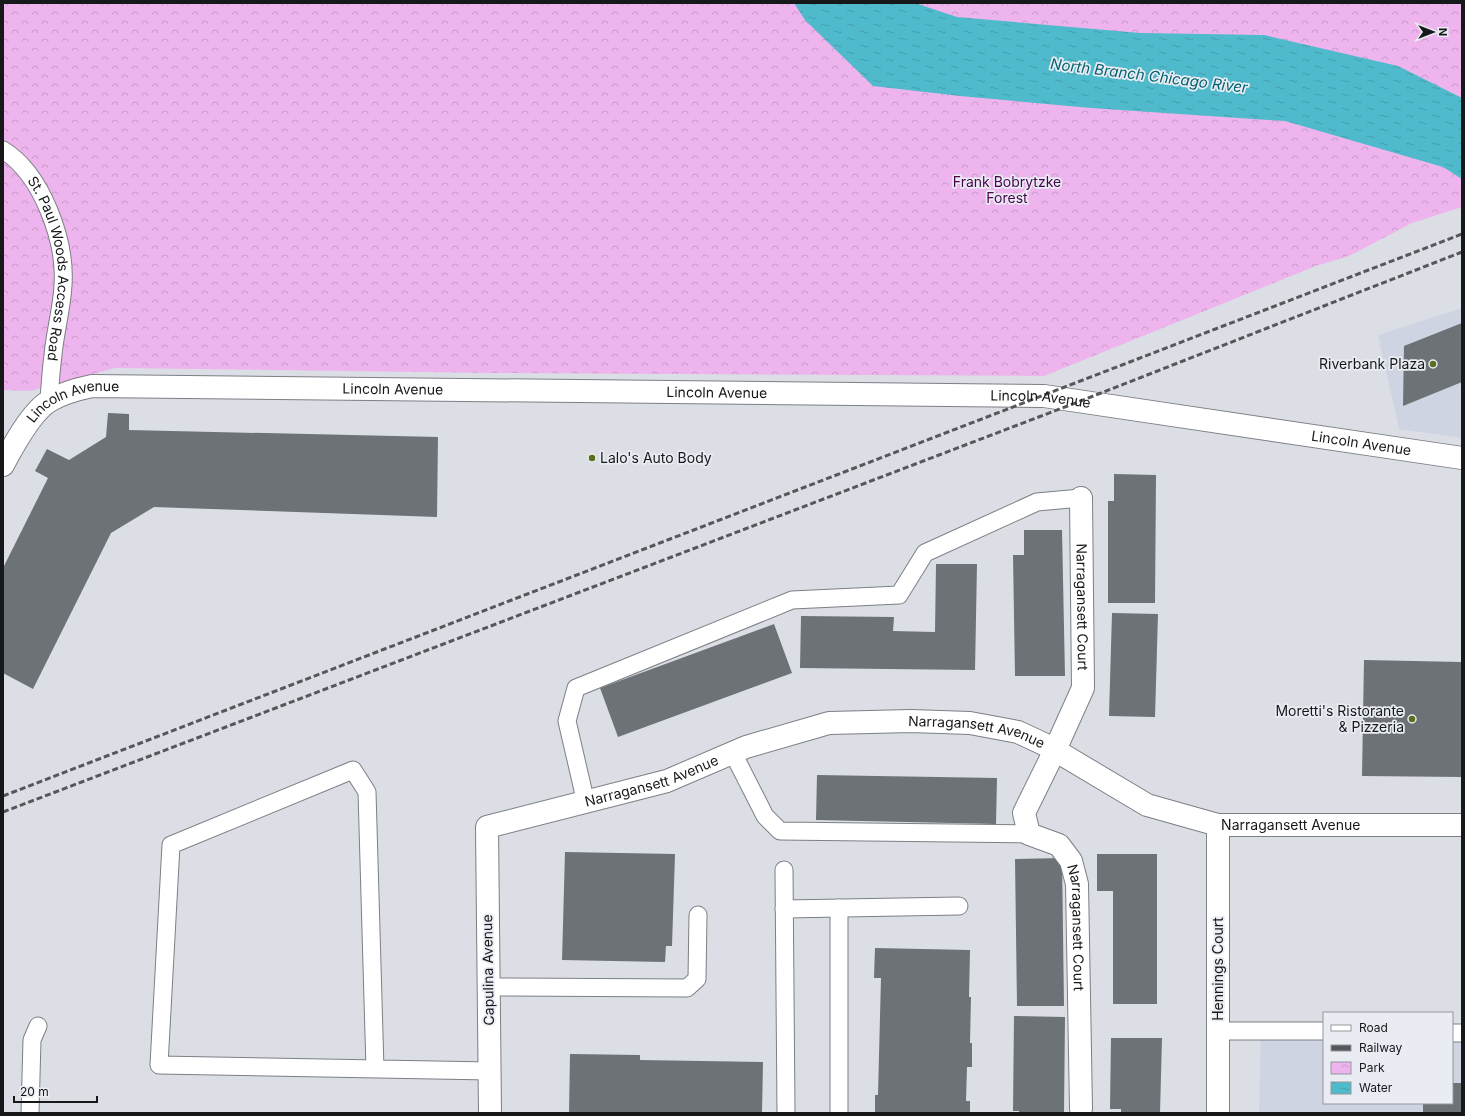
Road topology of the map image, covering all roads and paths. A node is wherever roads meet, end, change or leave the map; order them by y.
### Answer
1 (3, 150) edge
2 (49, 400) junction
3 (1462, 458) edge
4 (3, 465) edge
5 (1081, 498) joint
6 (1056, 750) junction
7 (733, 752) junction
8 (586, 803) junction
9 (1218, 825) junction
10 (1462, 825) edge
11 (487, 827) joint
12 (1029, 834) junction
13 (784, 870) dead end
14 (960, 906) dead end
15 (838, 908) junction
16 (784, 909) junction
17 (698, 915) dead end
18 (489, 987) junction
19 (38, 1026) dead end
20 (1218, 1031) junction
21 (1323, 1032) edge
22 (375, 1069) junction
23 (490, 1071) junction
24 (1081, 1109) dead end
25 (30, 1113) edge
26 (490, 1113) edge
27 (786, 1113) edge
28 (838, 1113) edge
29 (1218, 1113) edge

1 - 2 lane, St. Paul Woods Access Road
2 - 3 street, Lincoln Avenue
2 - 4 street, Lincoln Avenue
5 - 6 street, Narragansett Court
5 - 8 lane
6 - 7 street, Narragansett Avenue
6 - 9 street, Narragansett Avenue
6 - 12 street, Narragansett Court
7 - 8 street, Narragansett Avenue
7 - 12 lane
8 - 11 street, Narragansett Avenue
9 - 10 street, Narragansett Avenue
9 - 20 street, Hennings Court
11 - 18 street, Capulina Avenue
12 - 24 street, Narragansett Court
13 - 16 lane
14 - 15 lane
15 - 16 lane
15 - 28 lane
16 - 27 lane
17 - 18 lane
18 - 23 street, Capulina Avenue
19 - 25 lane
20 - 21 lane
20 - 29 street, Hennings Court
22 - 22 lane
22 - 23 lane
23 - 26 street, Capulina Avenue

